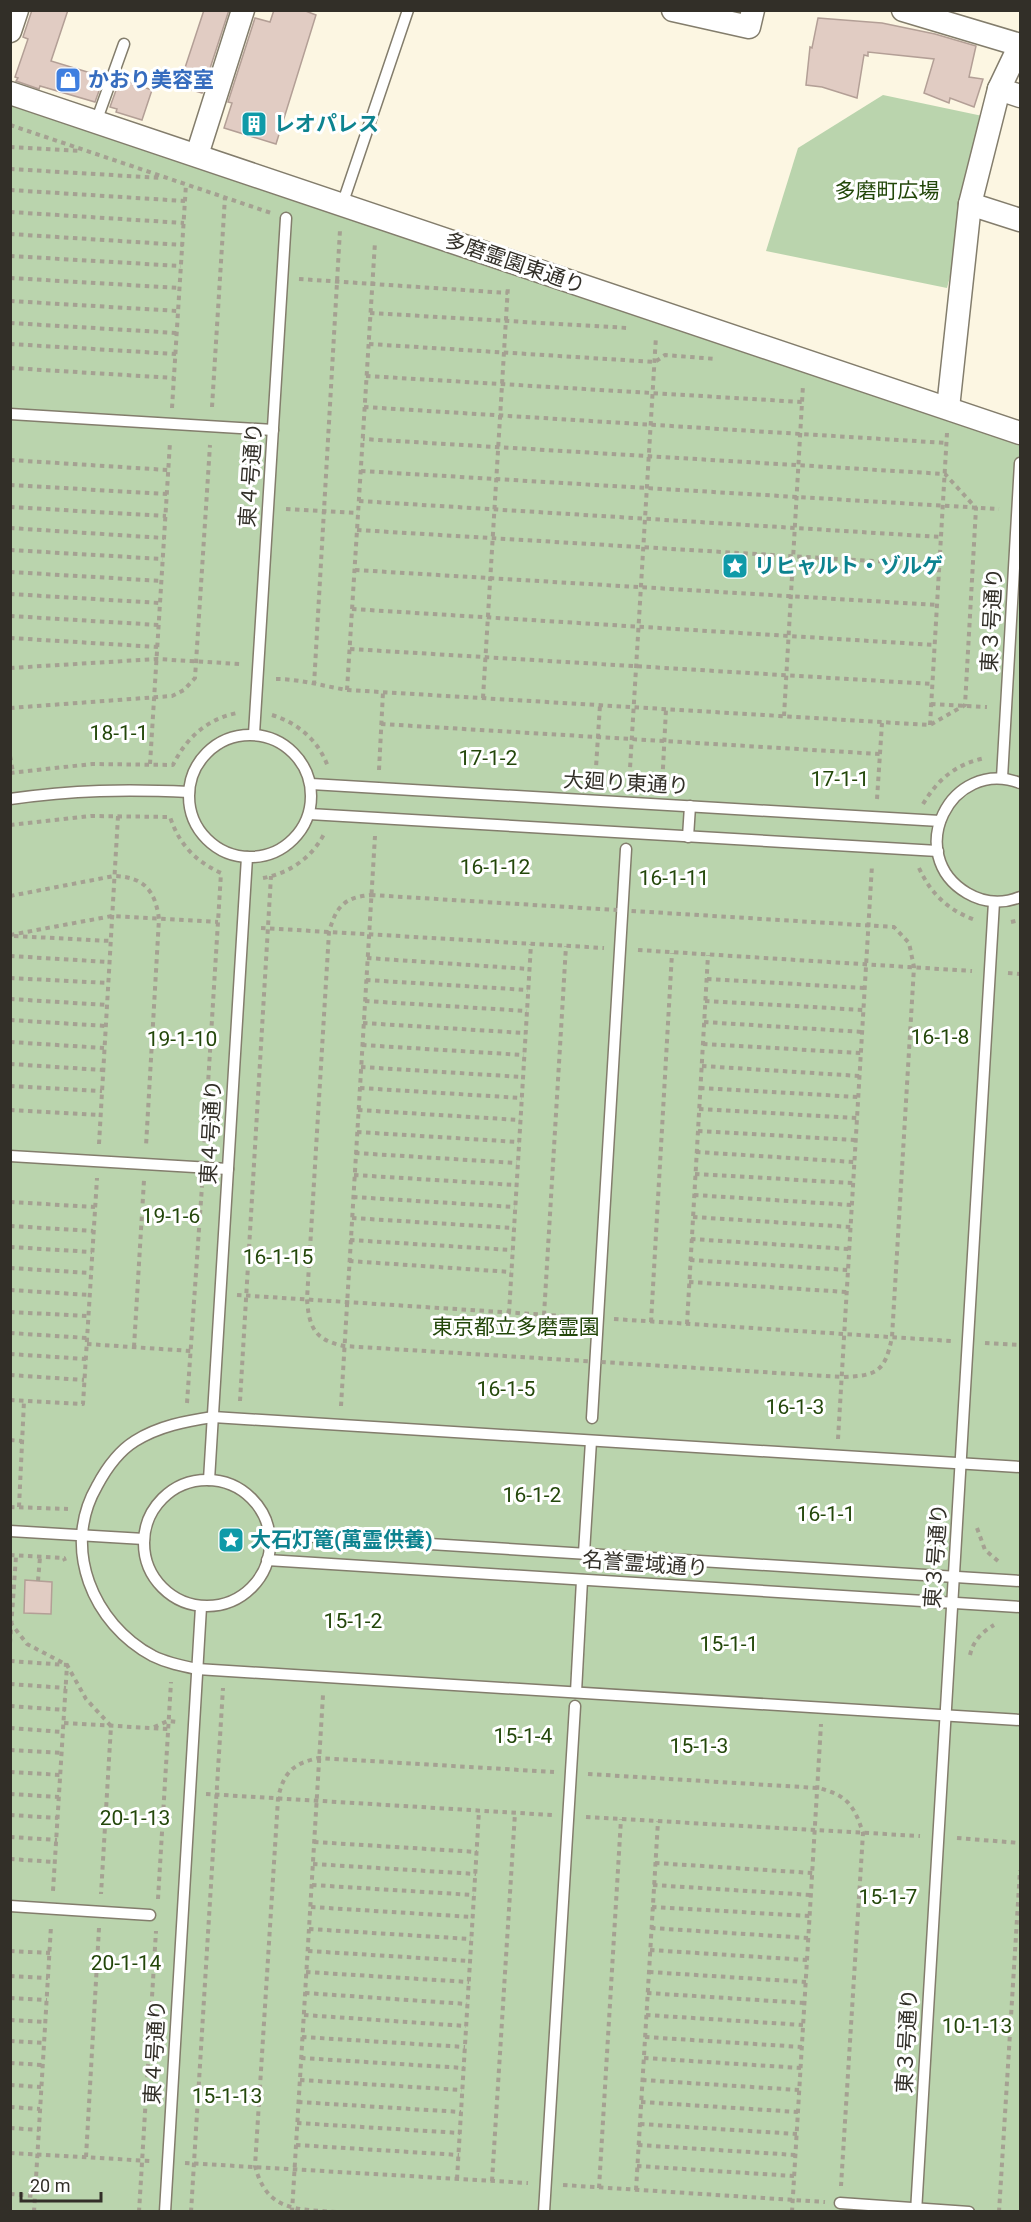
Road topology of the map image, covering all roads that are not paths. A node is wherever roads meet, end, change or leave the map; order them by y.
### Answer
1 (17, 10) edge
2 (243, 10) edge
3 (408, 10) edge
4 (673, 10) edge
5 (753, 10) edge
6 (903, 10) edge
7 (10, 31) edge
8 (124, 44) dead end
9 (1020, 45) edge
10 (10, 93) edge
11 (1010, 93) edge
12 (96, 122) junction
13 (197, 155) junction
14 (970, 204) junction
15 (342, 205) junction
16 (286, 218) road end
17 (1020, 220) edge
18 (948, 408) junction
19 (10, 414) edge
20 (273, 430) junction
21 (1020, 433) edge
22 (1020, 463) edge
23 (254, 734) junction
24 (1002, 778) junction
25 (1020, 783) edge
26 (311, 784) junction
27 (189, 792) junction
28 (10, 800) edge
29 (690, 806) junction
30 (309, 814) junction
31 (940, 821) junction
32 (688, 837) junction
33 (626, 849) dead end
34 (938, 851) junction
35 (247, 857) junction
36 (1020, 897) edge
37 (994, 902) junction
38 (10, 1156) edge
39 (228, 1169) junction
40 (213, 1417) junction
41 (592, 1418) dead end
42 (591, 1441) junction
43 (961, 1464) junction
44 (1020, 1467) edge
45 (209, 1480) junction
46 (10, 1531) edge
47 (269, 1534) junction
48 (82, 1535) junction
49 (144, 1539) junction
50 (584, 1553) junction
51 (267, 1560) junction
52 (954, 1576) junction
53 (582, 1580) junction
54 (1020, 1581) edge
55 (952, 1603) junction
56 (201, 1606) junction
57 (1020, 1607) edge
58 (197, 1669) junction
59 (576, 1692) junction
60 (575, 1706) dead end
61 (946, 1715) junction
62 (1020, 1720) edge
63 (10, 1906) edge
64 (150, 1915) dead end
65 (840, 2203) road end
66 (916, 2210) edge
67 (165, 2211) edge
68 (544, 2211) edge
69 (969, 2211) edge

1 - 7 street
2 - 13 street
3 - 15 lane
4 - 5 street
6 - 9 street
8 - 12 lane
9 - 11 street
10 - 12 street, 多磨霊園東通り
11 - 14 street
12 - 13 street, 多磨霊園東通り
13 - 15 street, 多磨霊園東通り
14 - 17 street
14 - 18 street
15 - 18 street, 多磨霊園東通り
16 - 20 lane, 東４号通り
18 - 21 street, 多磨霊園東通り
19 - 20 lane
20 - 23 lane, 東４号通り
22 - 24 lane, 東３号通り
23 - 26 lane
23 - 27 lane
24 - 25 lane
24 - 31 lane
26 - 29 lane, 大廻り東通り
26 - 30 lane
27 - 28 lane
27 - 35 lane
29 - 31 lane, 大廻り東通り
29 - 32 lane
30 - 32 lane
30 - 35 lane
31 - 34 lane
32 - 34 lane
33 - 41 lane
34 - 37 lane
35 - 39 lane, 東４号通り
36 - 37 lane
37 - 43 lane, 東３号通り
38 - 39 lane
39 - 40 lane, 東４号通り
40 - 42 lane
40 - 45 lane, 東４号通り
40 - 48 lane
42 - 43 lane
42 - 50 lane
43 - 44 lane
43 - 52 lane, 東３号通り
45 - 47 lane
45 - 49 lane
46 - 48 lane
47 - 50 lane, 名誉霊域通り
47 - 51 lane
48 - 49 lane
48 - 58 lane
49 - 56 lane
50 - 52 lane, 名誉霊域通り
51 - 53 lane, 名誉霊域通り
51 - 56 lane
52 - 54 lane, 名誉霊域通り
52 - 55 lane, 東３号通り
53 - 55 lane, 名誉霊域通り
53 - 59 lane
55 - 57 lane, 名誉霊域通り
55 - 61 lane, 東３号通り
56 - 58 lane, 東４号通り
58 - 59 lane
58 - 67 lane, 東４号通り
59 - 61 lane
60 - 68 lane
61 - 62 lane
61 - 66 lane, 東３号通り
63 - 64 lane
65 - 66 lane
66 - 69 lane

